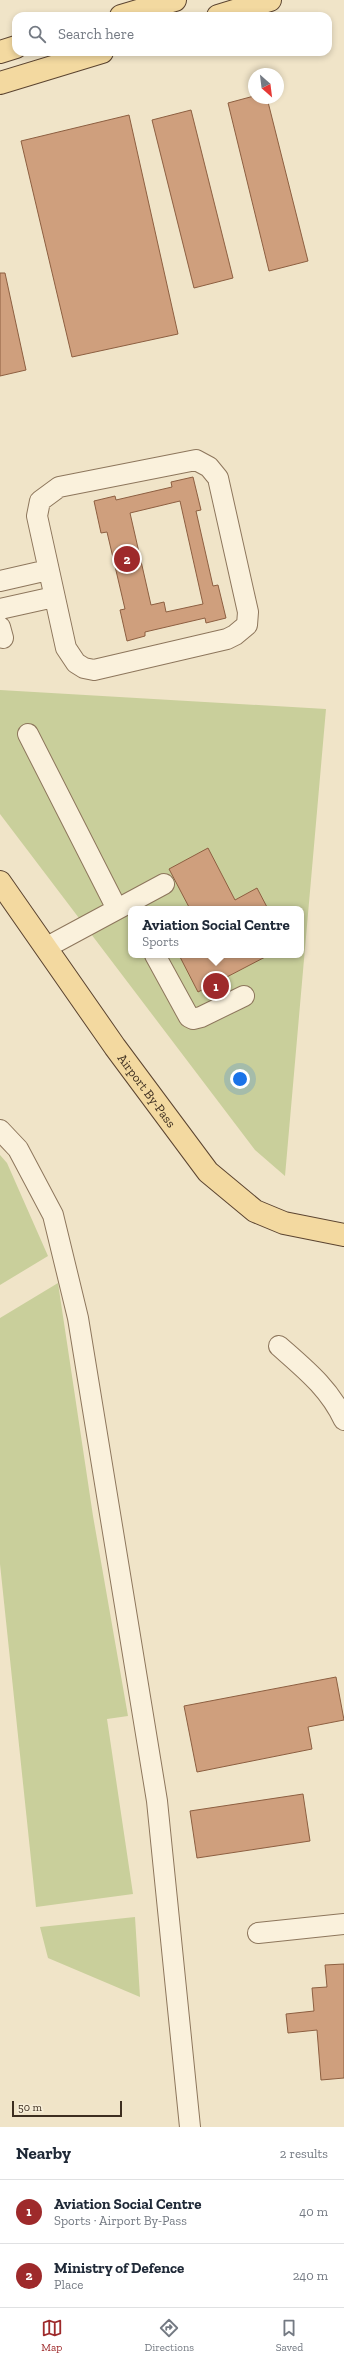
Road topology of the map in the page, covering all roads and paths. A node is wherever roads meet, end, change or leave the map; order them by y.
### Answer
1 (270, 0) edge
2 (162, 2) edge
3 (133, 12) edge
4 (231, 12) edge
5 (12, 48) edge
6 (0, 52) edge
7 (89, 56) edge
8 (0, 83) edge
9 (48, 570) junction
10 (0, 581) edge
11 (54, 597) junction
12 (0, 610) edge
13 (28, 734) dead end
14 (0, 882) edge
15 (164, 884) dead end
16 (125, 907) edge
17 (47, 947) junction
18 (157, 958) edge
19 (244, 996) dead end
20 (0, 1130) edge
21 (344, 1235) edge
22 (279, 1346) dead end
23 (344, 1420) edge
24 (344, 1924) edge
25 (258, 1933) dead end
26 (190, 2127) edge

1 - 4 main road
2 - 3 main road
5 - 6 main road
7 - 8 main road
9 - 10 lane
9 - 11 lane
9 - 11 lane
11 - 12 lane
13 - 16 lane
14 - 17 main road, Airport By-Pass
15 - 16 lane
16 - 17 lane
17 - 21 main road, Airport By-Pass
18 - 19 lane
20 - 26 lane
22 - 23 lane
24 - 25 lane

